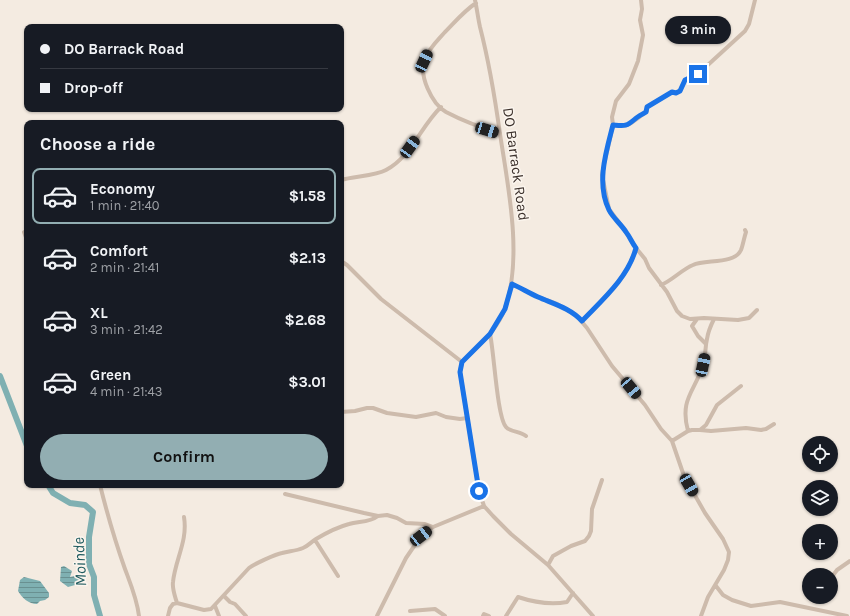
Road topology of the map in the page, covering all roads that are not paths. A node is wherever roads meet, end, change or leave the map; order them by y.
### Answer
1 (641, 0) edge
2 (756, 0) edge
3 (475, 2) edge
4 (441, 107) junction
5 (613, 125) junction
6 (500, 133) junction
7 (344, 179) edge
8 (745, 230) dead end
9 (636, 248) junction
10 (344, 263) edge
11 (512, 284) junction
12 (662, 285) junction
13 (757, 310) dead end
14 (697, 319) junction
15 (714, 319) junction
16 (582, 321) junction
17 (490, 334) junction
18 (706, 344) junction
19 (462, 362) junction
20 (741, 386) dead end
21 (344, 412) edge
22 (467, 418) junction
23 (774, 424) dead end
24 (700, 430) junction
25 (688, 432) junction
26 (526, 436) dead end
27 (672, 441) junction
28 (602, 480) dead end
29 (101, 488) edge
30 (285, 494) dead end
31 (484, 506) junction
32 (378, 516) junction
33 (184, 517) dead end
34 (433, 527) junction
35 (315, 540) junction
36 (850, 561) edge
37 (548, 565) junction
38 (838, 569) edge
39 (338, 576) dead end
40 (716, 586) junction
41 (573, 593) junction
42 (224, 596) junction
43 (177, 603) junction
44 (215, 606) junction
45 (410, 612) dead end
46 (139, 616) edge
47 (168, 616) edge
48 (219, 616) edge
49 (246, 616) edge
50 (377, 616) edge
51 (445, 616) edge
52 (483, 616) edge
53 (489, 616) edge
54 (506, 616) edge
55 (593, 616) edge
56 (701, 616) edge
57 (847, 616) edge

1 - 5 street
2 - 5 street
3 - 4 street
3 - 6 street, DO Barrack Road
4 - 6 street
4 - 7 street
5 - 9 street
6 - 11 street, DO Barrack Road
8 - 12 street
9 - 12 street
9 - 16 street
10 - 19 street
11 - 16 street
11 - 17 street, DO Barrack Road
12 - 14 street
13 - 15 street
14 - 15 street
14 - 18 street
15 - 18 street
16 - 27 street
17 - 19 street, DO Barrack Road
17 - 26 street
18 - 25 street
19 - 22 street
20 - 24 street
21 - 22 street
22 - 31 street
23 - 24 street
24 - 25 street
25 - 27 street
27 - 40 street
28 - 37 street
29 - 46 street
30 - 32 street
31 - 34 street
31 - 37 street
32 - 34 street
32 - 35 street
33 - 43 street
34 - 50 street
35 - 39 street
35 - 42 street
36 - 38 street
37 - 41 street
40 - 56 street
40 - 57 street
41 - 54 street
41 - 55 street
42 - 44 street
42 - 49 street
43 - 44 street
43 - 47 street
44 - 48 street
45 - 51 street
52 - 53 street

